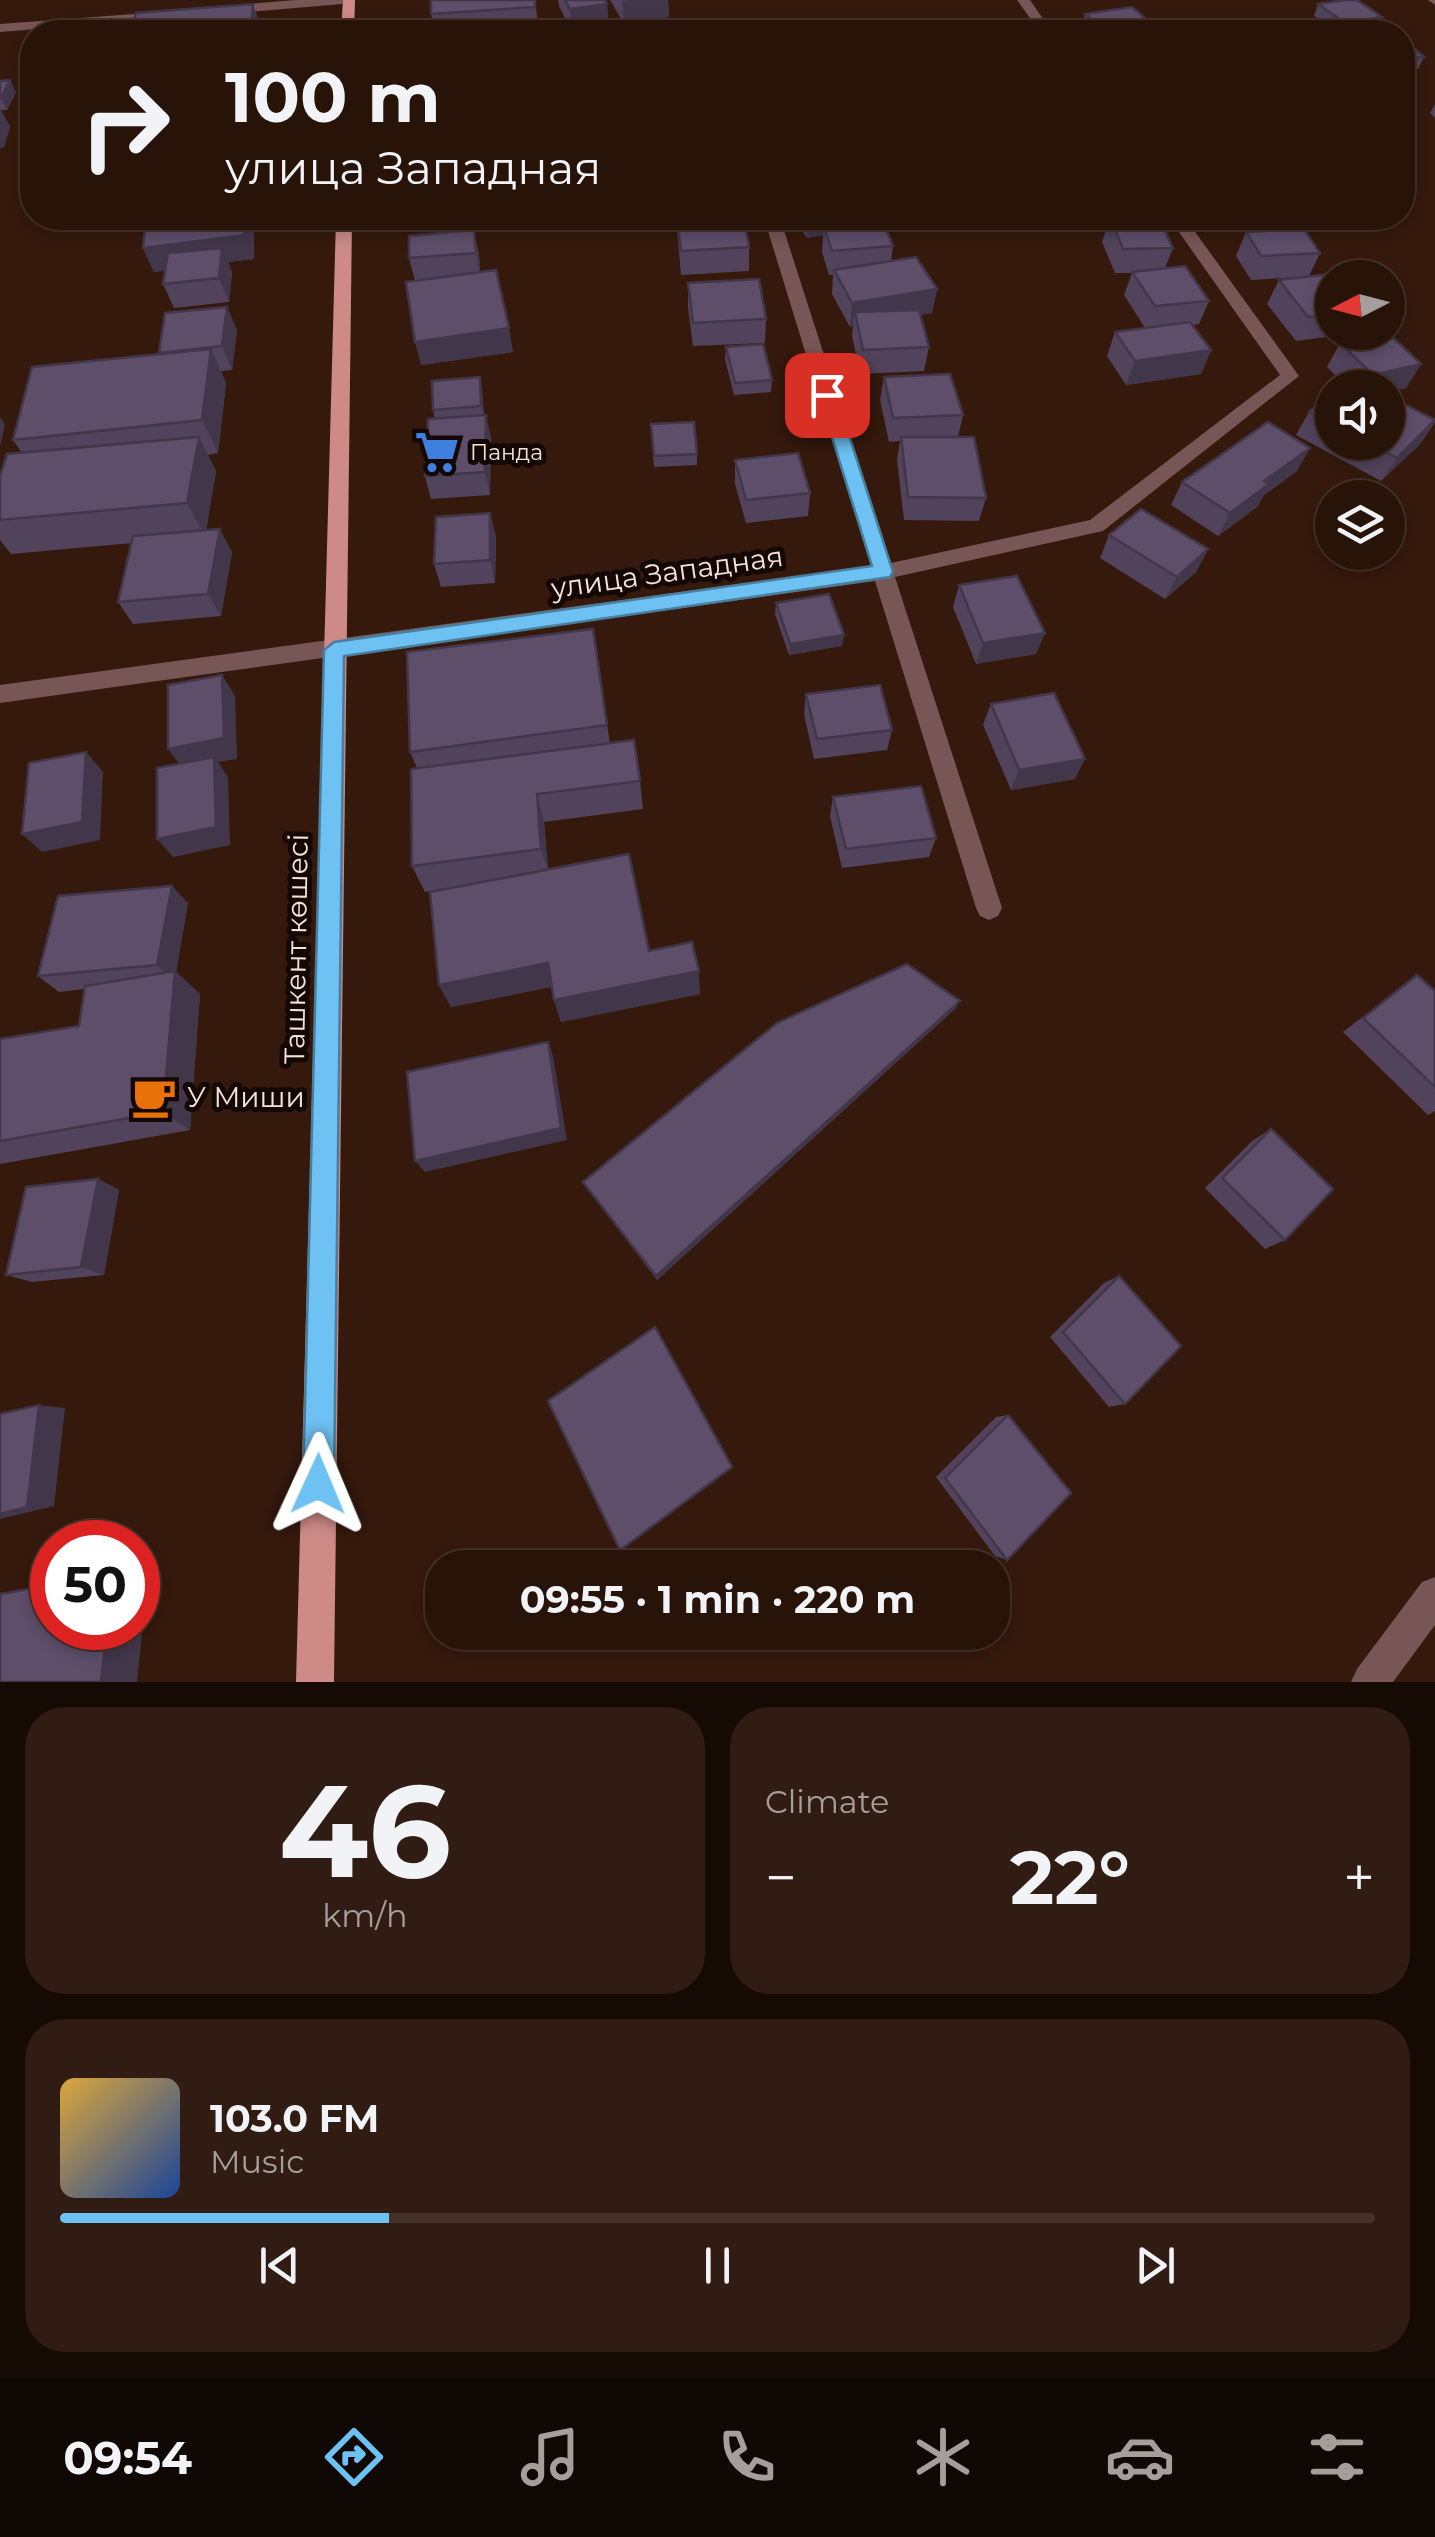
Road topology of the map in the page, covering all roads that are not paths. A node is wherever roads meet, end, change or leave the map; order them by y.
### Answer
1 (346, 0) edge
2 (209, 11) edge
3 (190, 13) edge
4 (101, 20) edge
5 (344, 230) edge
6 (776, 230) edge
7 (1186, 230) edge
8 (883, 572) junction
9 (334, 650) junction
10 (0, 694) edge
11 (990, 908) dead end
12 (1435, 1594) edge
13 (314, 1682) edge
14 (1370, 1682) edge

1 - 2 street
3 - 4 street
5 - 9 main road, Ташкент көшесі
6 - 8 street
7 - 8 street, улица Западная
8 - 9 street, улица Западная
8 - 11 street
9 - 10 street, улица Западная
9 - 13 main road, Ташкент көшесі
12 - 14 street

